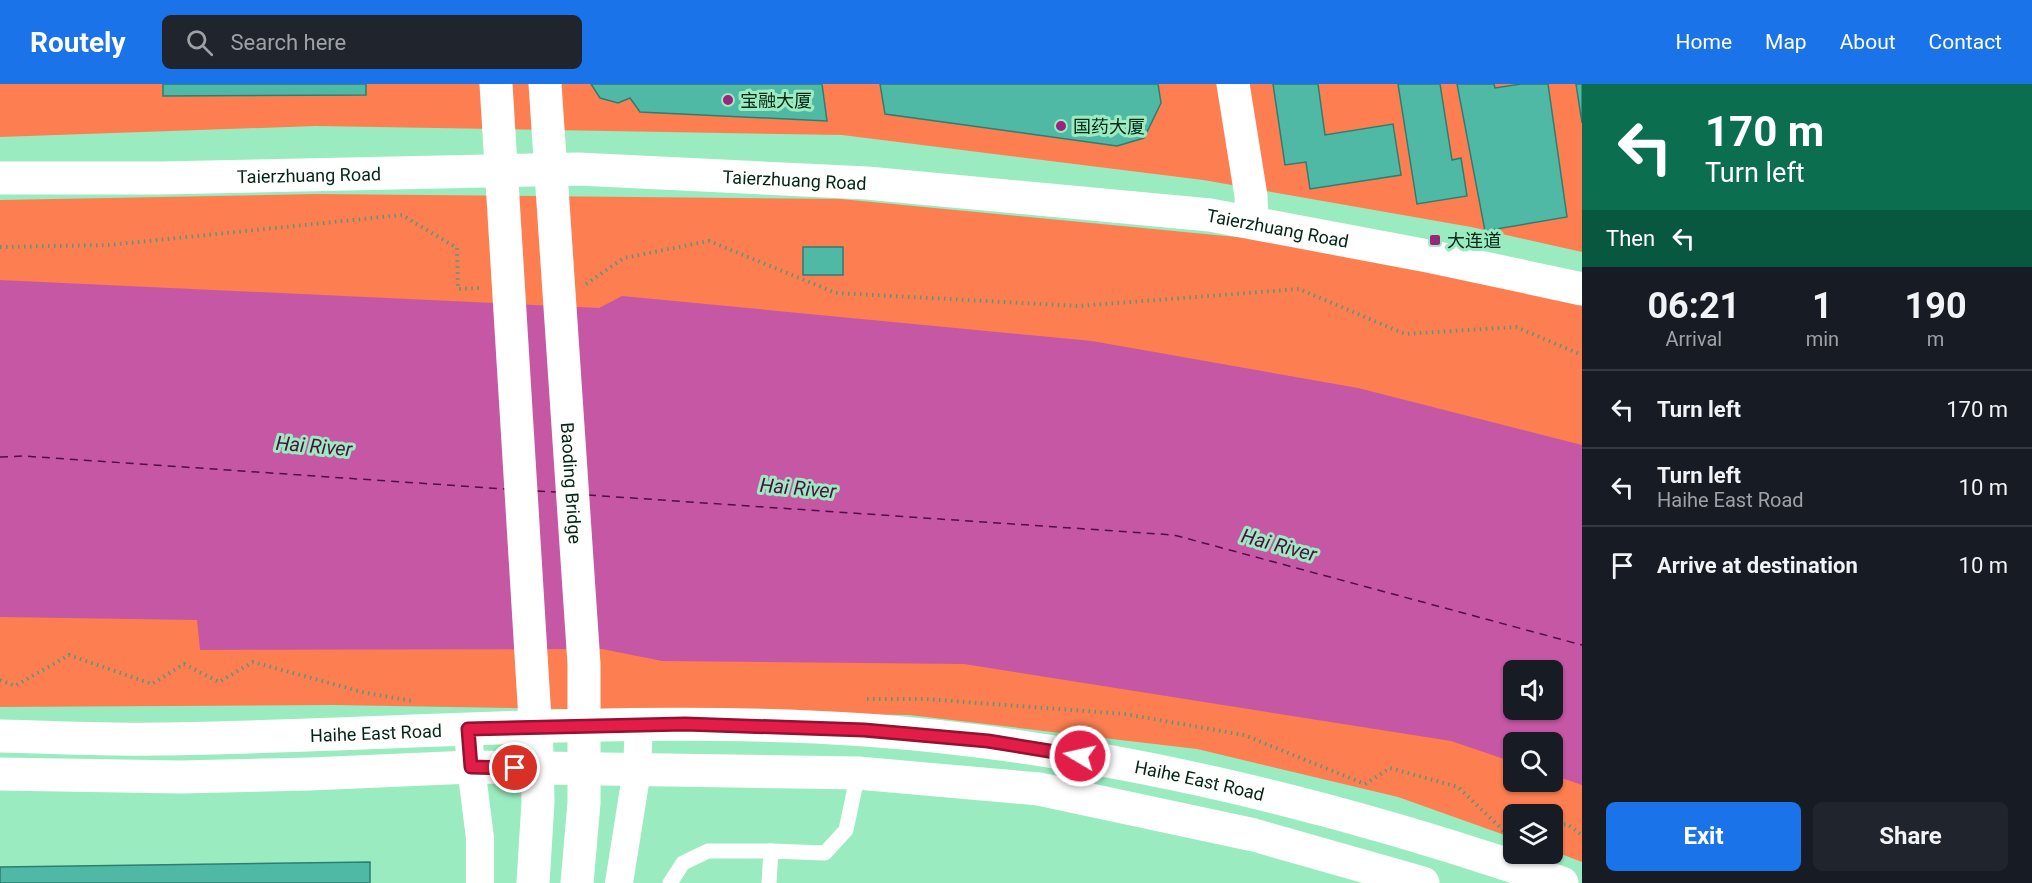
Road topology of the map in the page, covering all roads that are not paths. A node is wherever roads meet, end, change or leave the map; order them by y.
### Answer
1 (496, 84) edge
2 (545, 84) edge
3 (1233, 84) edge
4 (0, 178) edge
5 (1252, 222) junction
6 (1582, 289) edge
7 (639, 724) junction
8 (468, 729) junction
9 (0, 736) edge
10 (471, 767) junction
11 (637, 770) junction
12 (858, 772) junction
13 (0, 774) edge
14 (771, 851) junction
15 (480, 883) edge
16 (532, 883) edge
17 (577, 883) edge
18 (619, 883) edge
19 (670, 883) edge
20 (769, 883) edge
21 (1423, 883) edge
22 (1562, 883) edge

1 - 16 main road
2 - 17 main road, Baoding Bridge
3 - 5 main road
4 - 5 main road, Taierzhuang Road
5 - 6 main road, Taierzhuang Road
7 - 8 main road, Haihe East Road
7 - 11 street
7 - 22 main road, Haihe East Road
8 - 9 main road, Haihe East Road
8 - 10 street
10 - 11 main road
10 - 13 main road
10 - 15 street
11 - 12 main road
11 - 18 street
12 - 14 lane
12 - 21 main road
14 - 19 lane
14 - 20 lane

